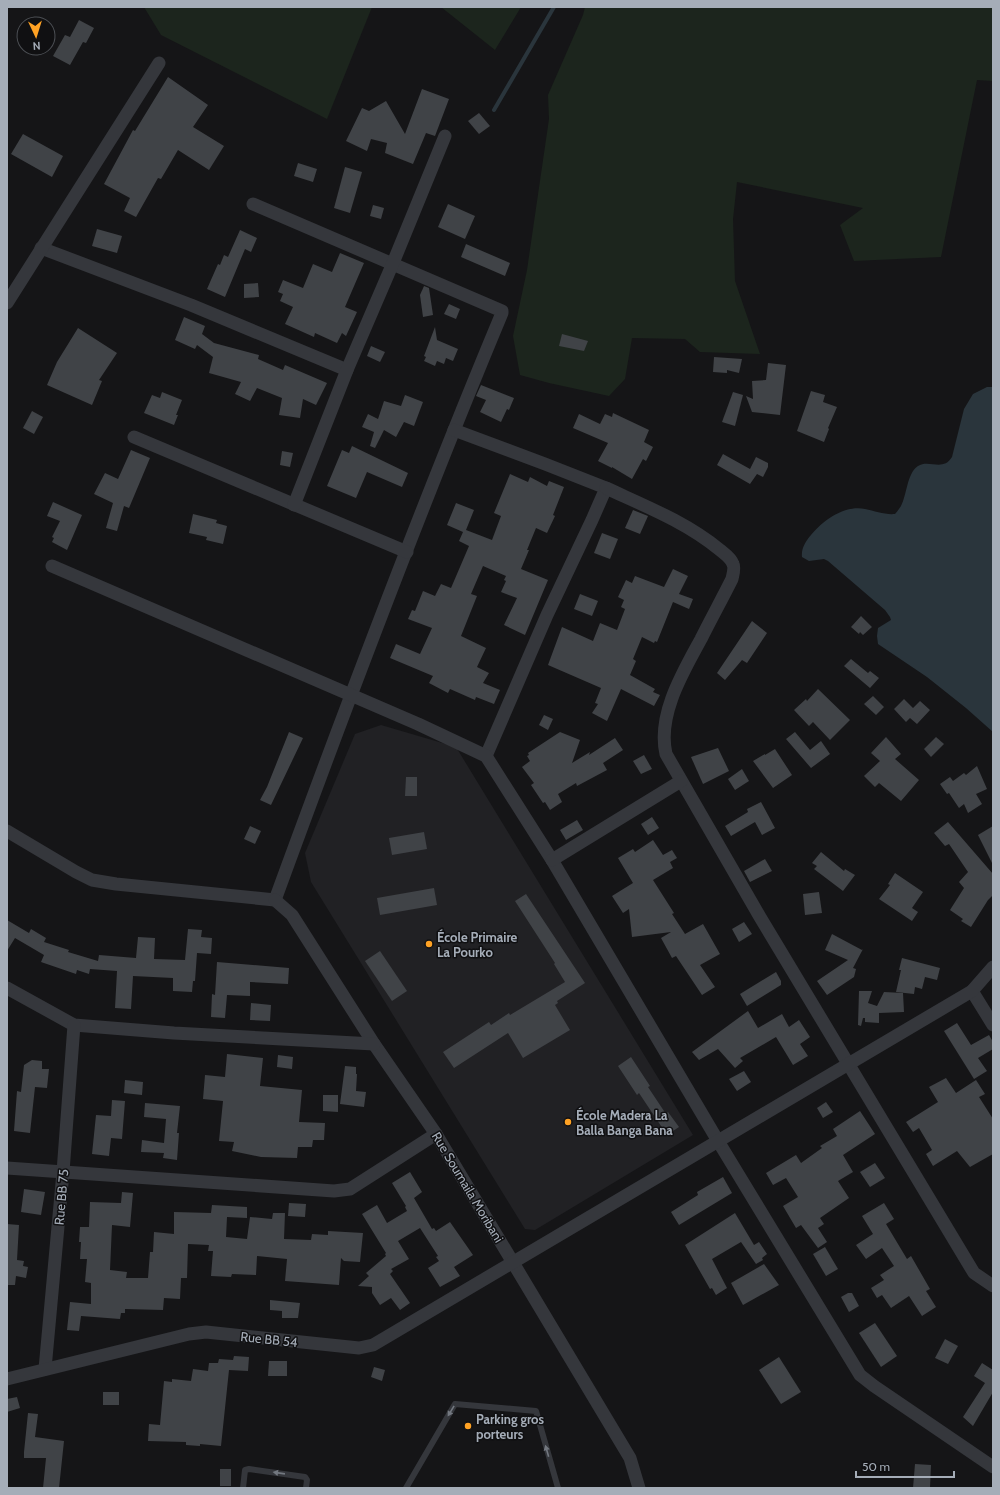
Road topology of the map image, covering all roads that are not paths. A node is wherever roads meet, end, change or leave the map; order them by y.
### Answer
1 (159, 63) dead end
2 (445, 136) dead end
3 (253, 204) dead end
4 (41, 248) junction
5 (393, 263) junction
6 (7, 303) edge
7 (347, 370) junction
8 (454, 430) junction
9 (134, 437) dead end
10 (606, 488) junction
11 (294, 505) junction
12 (407, 552) junction
13 (52, 566) dead end
14 (351, 695) junction
15 (486, 756) junction
16 (681, 780) junction
17 (7, 831) edge
18 (552, 860) junction
19 (275, 900) junction
20 (993, 967) edge
21 (7, 988) edge
22 (972, 991) junction
23 (993, 1024) edge
24 (74, 1025) junction
25 (374, 1044) junction
26 (848, 1064) junction
27 (436, 1134) junction
28 (718, 1142) junction
29 (7, 1168) edge
30 (63, 1172) junction
31 (513, 1262) junction
32 (993, 1286) edge
33 (45, 1369) junction
34 (7, 1379) edge
35 (993, 1467) edge
36 (243, 1488) edge
37 (306, 1488) edge
38 (406, 1488) edge
39 (558, 1488) edge
40 (639, 1488) edge

1 - 4 street
2 - 5 street
3 - 5 street
4 - 6 street
4 - 7 street
5 - 7 street
5 - 8 street
7 - 11 street
8 - 10 street
8 - 12 street
9 - 11 street
10 - 15 street
10 - 16 street
11 - 12 street
12 - 14 street
13 - 14 street
14 - 15 street
14 - 19 street
15 - 18 street
16 - 18 street
16 - 26 street
17 - 19 street
18 - 28 street
19 - 25 street, Rue Soumaila Moribani
20 - 22 street, Rue BB 54
21 - 24 street
22 - 23 street
22 - 26 street, Rue BB 54
24 - 25 street
24 - 30 street, Rue BB 75
25 - 27 street, Rue Soumaila Moribani
26 - 28 street, Rue BB 54
26 - 32 street
27 - 30 street
27 - 31 street, Rue Soumaila Moribani
28 - 31 street, Rue BB 54
28 - 35 street
29 - 30 street
30 - 33 street, Rue BB 75
31 - 33 street, Rue BB 54
31 - 40 street, Rue Soumaila Moribani
33 - 34 street, Rue BB 54
37 -> 36 lane
39 -> 38 lane

